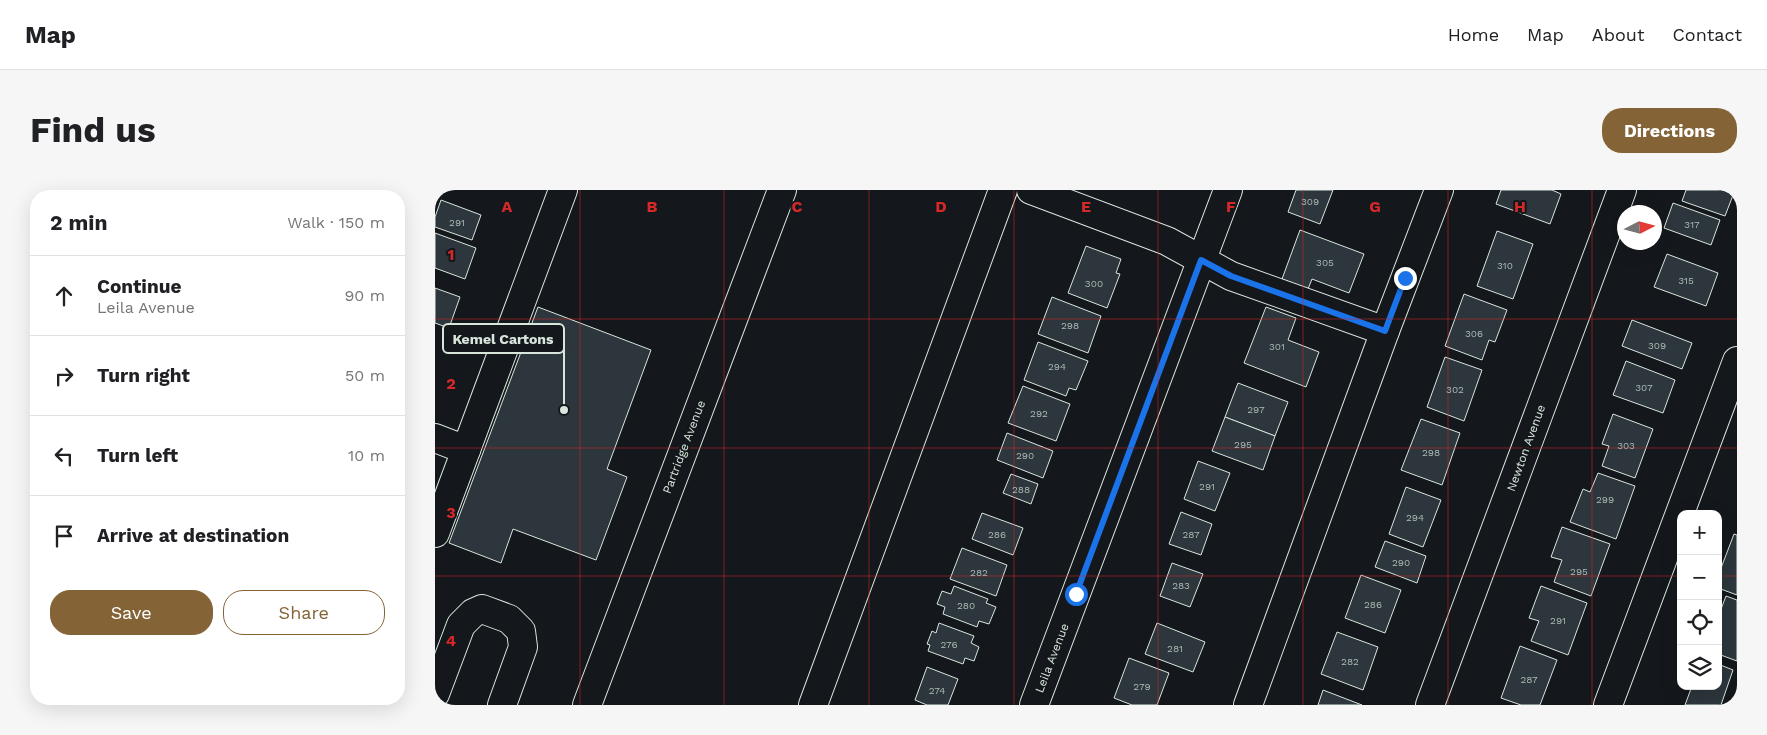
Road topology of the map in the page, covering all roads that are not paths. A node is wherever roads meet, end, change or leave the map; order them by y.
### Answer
1 (563, 190) edge
2 (782, 190) edge
3 (1003, 190) edge
4 (1031, 190) edge
5 (1228, 190) edge
6 (1439, 190) edge
7 (1622, 190) edge
8 (1201, 260) junction
9 (1385, 331) junction
10 (1737, 361) edge
11 (435, 438) edge
12 (466, 450) junction
13 (435, 534) edge
14 (435, 694) edge
15 (501, 705) edge
16 (587, 705) edge
17 (813, 705) edge
18 (1034, 705) edge
19 (1248, 705) edge
20 (1430, 705) edge
21 (1608, 705) edge

1 - 12 main road
2 - 16 main road, Partridge Avenue
3 - 17 main road
4 - 8 main road
5 - 8 main road, Leila Avenue
6 - 9 main road
7 - 20 main road, Newton Avenue
8 - 9 main road
8 - 18 main road, Leila Avenue
9 - 19 main road
10 - 21 main road
11 - 12 main road
12 - 13 main road
14 - 15 main road

